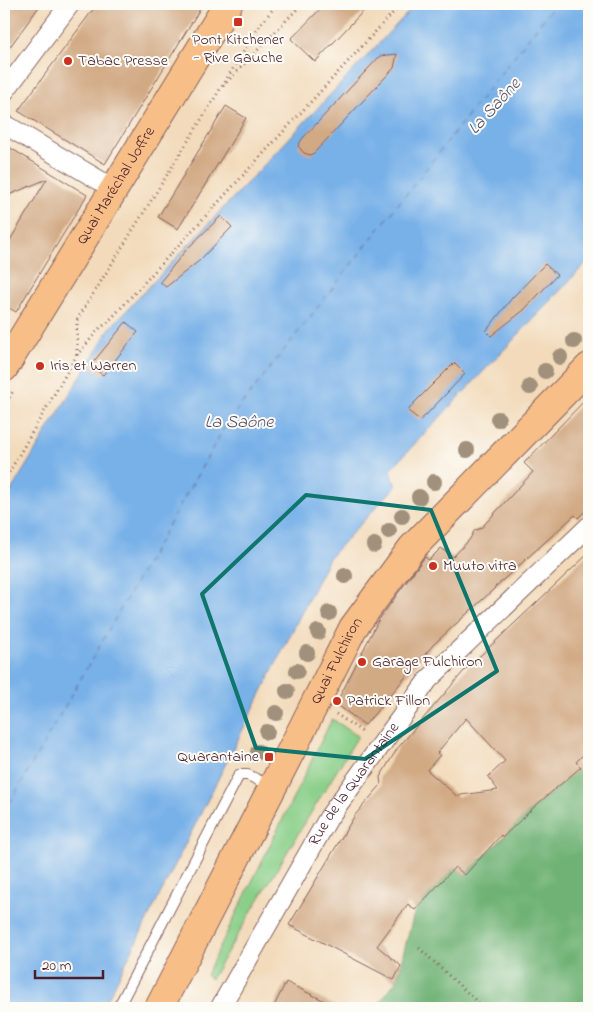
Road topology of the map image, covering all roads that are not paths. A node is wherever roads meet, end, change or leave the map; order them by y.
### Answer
1 (70, 4) edge
2 (228, 4) edge
3 (4, 92) edge
4 (4, 124) edge
5 (114, 189) junction
6 (11, 340) edge
7 (589, 367) edge
8 (4, 368) edge
9 (589, 526) edge
10 (264, 783) junction
11 (118, 1008) edge
12 (159, 1008) edge
13 (220, 1008) edge

1 - 3 street
2 - 5 main road, Quai Maréchal Joffre
4 - 5 street
5 - 6 main road, Quai Maréchal Joffre
6 - 8 main road, Quai Maréchal Joffre
7 - 10 main road, Quai Fulchiron
9 - 13 street, Rue de la Quarantaine
10 - 11 lane
10 - 12 main road, Quai Fulchiron

